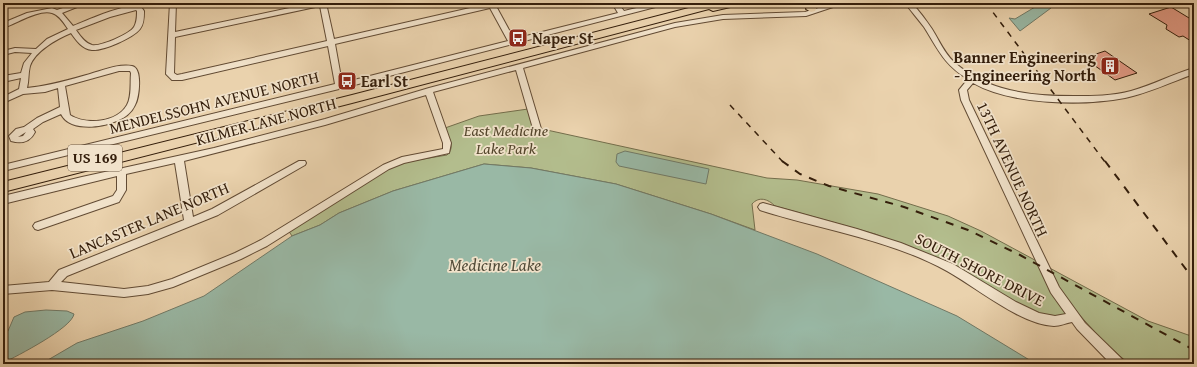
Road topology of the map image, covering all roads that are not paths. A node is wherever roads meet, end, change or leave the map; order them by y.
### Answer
1 (84, 3) edge
2 (173, 3) edge
3 (323, 3) edge
4 (501, 3) edge
5 (615, 3) edge
6 (665, 3) edge
7 (701, 3) edge
8 (720, 3) edge
9 (735, 3) edge
10 (823, 3) edge
11 (842, 3) edge
12 (908, 3) edge
13 (492, 5) junction
14 (472, 6) edge
15 (813, 6) edge
16 (57, 12) junction
17 (622, 14) junction
18 (791, 15) junction
19 (660, 19) junction
20 (3, 26) edge
21 (72, 29) junction
22 (172, 35) junction
23 (512, 42) junction
24 (331, 43) junction
25 (38, 51) junction
26 (3, 52) edge
27 (519, 67) junction
28 (1194, 71) edge
29 (24, 75) junction
30 (3, 79) edge
31 (972, 79) junction
32 (61, 85) junction
33 (339, 86) junction
34 (22, 91) junction
35 (429, 91) junction
36 (3, 100) edge
37 (64, 109) junction
38 (27, 129) dead end
39 (538, 132) dead end
40 (179, 159) junction
41 (302, 163) dead end
42 (3, 168) edge
43 (121, 171) junction
44 (3, 180) edge
45 (3, 187) edge
46 (3, 200) edge
47 (763, 207) dead end
48 (189, 223) junction
49 (38, 226) dead end
50 (52, 286) junction
51 (3, 290) edge
52 (1074, 317) junction
53 (1120, 364) edge

1 - 16 street
2 - 22 street
3 - 22 street
3 - 24 street
4 - 13 street
5 - 17 street
6 - 17 street, MENDELSSOHN AVENUE NORTH
7 - 44 highway, US 169
8 - 19 highway, US 169
9 - 19 highway
10 - 15 street, KILMER LANE NORTH
11 - 18 street, KILMER LANE NORTH
12 - 31 street
13 - 14 street
13 - 23 street
14 - 24 street
15 - 18 street, KILMER LANE NORTH
16 - 20 street
16 - 21 street
17 - 23 street, MENDELSSOHN AVENUE NORTH
18 - 27 street, KILMER LANE NORTH
19 - 45 highway, US 169
21 - 21 street
21 - 25 street
22 - 24 street
23 - 33 street, MENDELSSOHN AVENUE NORTH
24 - 33 street
25 - 26 street
25 - 29 street
27 - 35 street, KILMER LANE NORTH
27 - 39 street
28 - 31 street
29 - 30 street
29 - 34 street
31 - 52 street, 13TH AVENUE NORTH
32 - 34 street
32 - 37 street
32 - 37 street
33 - 42 street, MENDELSSOHN AVENUE NORTH
34 - 36 street
35 - 40 street, KILMER LANE NORTH
35 - 50 street
37 - 38 street
40 - 43 street, KILMER LANE NORTH
40 - 48 street
41 - 48 street, LANCASTER LANE NORTH
43 - 46 street, KILMER LANE NORTH
43 - 49 street
47 - 52 street, SOUTH SHORE DRIVE
48 - 50 street, LANCASTER LANE NORTH
50 - 51 street
52 - 53 street

